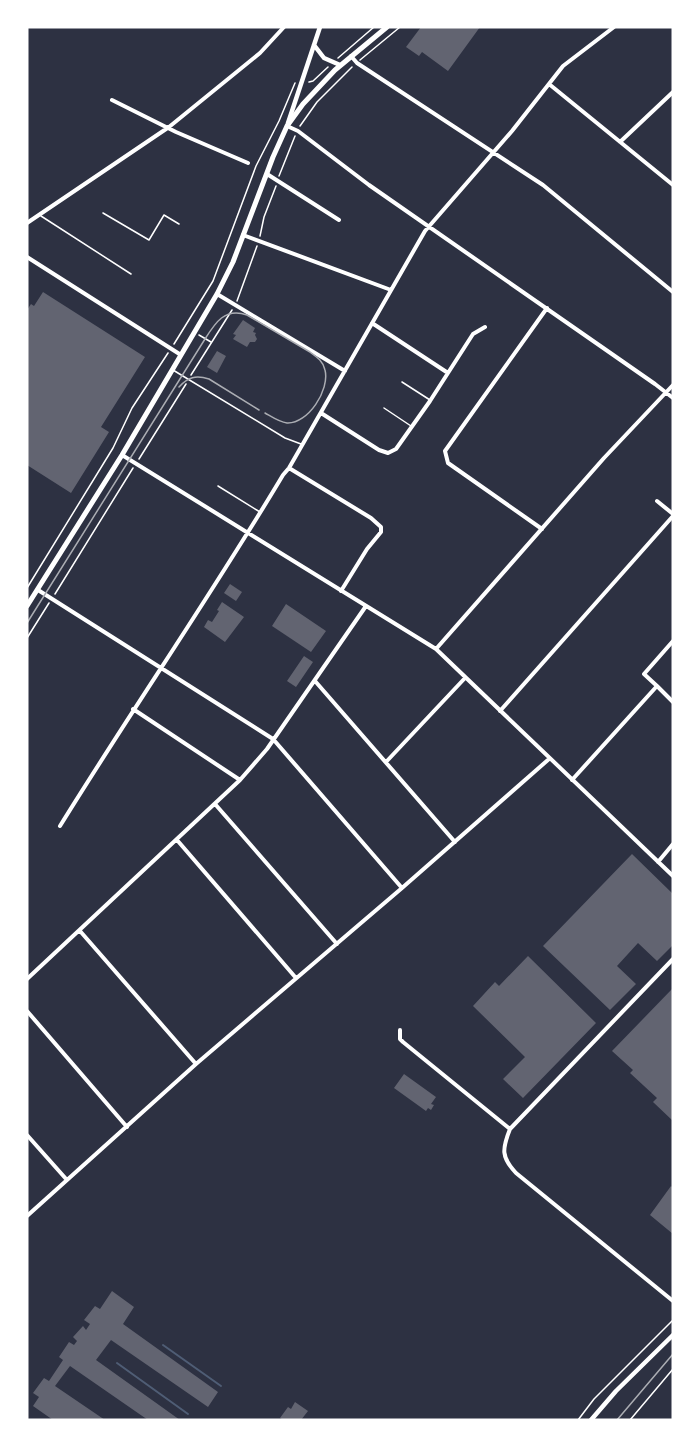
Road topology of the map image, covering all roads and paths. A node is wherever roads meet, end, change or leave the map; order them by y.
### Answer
1 (284, 27) edge
2 (320, 27) edge
3 (374, 27) edge
4 (387, 27) edge
5 (400, 27) edge
6 (614, 27) edge
7 (314, 45) junction
8 (351, 56) junction
9 (332, 63) junction
10 (357, 63) junction
11 (340, 65) junction
12 (297, 83) junction
13 (549, 84) junction
14 (673, 92) edge
15 (112, 100) dead end
16 (287, 126) junction
17 (170, 127) junction
18 (298, 131) junction
19 (620, 142) junction
20 (494, 152) junction
21 (248, 163) dead end
22 (267, 174) junction
23 (278, 179) junction
24 (673, 185) edge
25 (103, 213) dead end
26 (40, 214) junction
27 (339, 220) dead end
28 (27, 223) edge
29 (179, 224) dead end
30 (429, 226) junction
31 (243, 235) junction
32 (27, 257) edge
33 (131, 274) dead end
34 (391, 290) junction
35 (673, 292) edge
36 (217, 294) junction
37 (235, 305) junction
38 (547, 308) junction
39 (372, 323) junction
40 (485, 327) dead end
41 (171, 348) junction
42 (181, 355) junction
43 (172, 369) junction
44 (345, 371) junction
45 (448, 373) junction
46 (188, 379) junction
47 (402, 382) dead end
48 (673, 385) edge
49 (666, 392) junction
50 (673, 398) edge
51 (430, 401) junction
52 (384, 408) dead end
53 (321, 412) junction
54 (412, 426) junction
55 (302, 444) junction
56 (122, 455) junction
57 (135, 464) junction
58 (289, 468) junction
59 (218, 486) dead end
60 (657, 501) dead end
61 (261, 513) junction
62 (673, 515) edge
63 (542, 529) junction
64 (248, 534) junction
65 (27, 588) edge
66 (37, 589) junction
67 (341, 591) junction
68 (52, 599) junction
69 (27, 606) edge
70 (366, 606) junction
71 (27, 638) edge
72 (673, 641) edge
73 (436, 649) junction
74 (161, 667) junction
75 (465, 678) junction
76 (315, 681) junction
77 (657, 686) junction
78 (673, 702) edge
79 (133, 709) junction
80 (500, 711) junction
81 (273, 739) junction
82 (549, 759) junction
83 (386, 762) junction
84 (240, 780) junction
85 (572, 780) junction
86 (215, 804) junction
87 (60, 826) dead end
88 (176, 840) junction
89 (454, 842) junction
90 (673, 844) edge
91 (658, 862) junction
92 (673, 876) edge
93 (402, 888) junction
94 (80, 930) junction
95 (337, 944) junction
96 (673, 959) edge
97 (296, 978) junction
98 (27, 979) edge
99 (27, 1011) edge
100 (400, 1030) dead end
101 (196, 1064) junction
102 (127, 1127) junction
103 (510, 1129) junction
104 (27, 1135) edge
105 (67, 1180) junction
106 (27, 1216) edge
107 (673, 1301) edge
108 (673, 1320) edge
109 (673, 1335) edge
110 (673, 1369) edge
111 (578, 1420) edge
112 (591, 1420) edge
113 (630, 1420) edge

1 - 17 street
2 - 7 street
3 - 9 path
4 - 8 main road
5 - 10 path
6 - 13 street
7 - 9 street
7 - 12 street
8 - 10 street
8 - 11 main road
9 - 11 street
9 - 12 path
10 - 18 path
10 - 20 street
11 - 16 main road
12 - 16 street
12 - 41 path
13 - 19 street
13 - 20 street
14 - 19 street
15 - 17 street
16 - 18 street
16 - 22 main road
17 - 21 street
17 - 26 street
18 - 23 path
18 - 30 street
19 - 24 street
20 - 30 street
20 - 35 street
22 - 23 street
22 - 31 main road
23 - 27 street
25 - 29 lane
26 - 28 street
26 - 33 lane
30 - 34 street
30 - 38 street
31 - 34 street
31 - 36 main road
32 - 41 street
34 - 39 street
36 - 37 street
36 - 42 main road
37 - 44 street
37 - 46 path
38 - 49 street
38 - 63 street
39 - 44 street
39 - 45 street
40 - 45 street
41 - 42 street
41 - 65 path
42 - 43 main road
43 - 46 lane
43 - 56 main road
44 - 53 street
45 - 51 street
46 - 55 lane
46 - 57 path
47 - 51 lane
48 - 49 street
49 - 50 street
49 - 63 street
51 - 54 street
52 - 54 lane
53 - 54 street
53 - 55 street
55 - 58 street
56 - 57 street
56 - 66 main road
57 - 64 street
57 - 68 path
58 - 61 street
58 - 67 street
59 - 61 lane
60 - 62 street
61 - 64 street
62 - 80 street
63 - 73 street
64 - 67 street
64 - 74 street
66 - 68 street
66 - 69 main road
67 - 70 street
68 - 71 path
68 - 74 street
70 - 73 street
70 - 76 street
72 - 77 street
73 - 75 street
74 - 79 street
74 - 81 street
75 - 80 street
75 - 83 street
76 - 81 street
76 - 83 street
77 - 78 street
77 - 85 street
79 - 84 street
79 - 87 street
80 - 82 street
81 - 84 street
81 - 93 street
82 - 85 street
82 - 89 street
83 - 89 street
84 - 86 street
85 - 91 street
86 - 88 street
86 - 95 street
88 - 94 street
88 - 97 street
89 - 93 street
90 - 91 street
91 - 92 street
93 - 95 street
94 - 98 street
94 - 101 street
95 - 97 street
96 - 103 street
97 - 101 street
99 - 102 street
100 - 103 street
101 - 102 street
102 - 105 street
103 - 107 street
104 - 105 street
105 - 106 street
108 - 111 path
109 - 112 street
110 - 113 path

